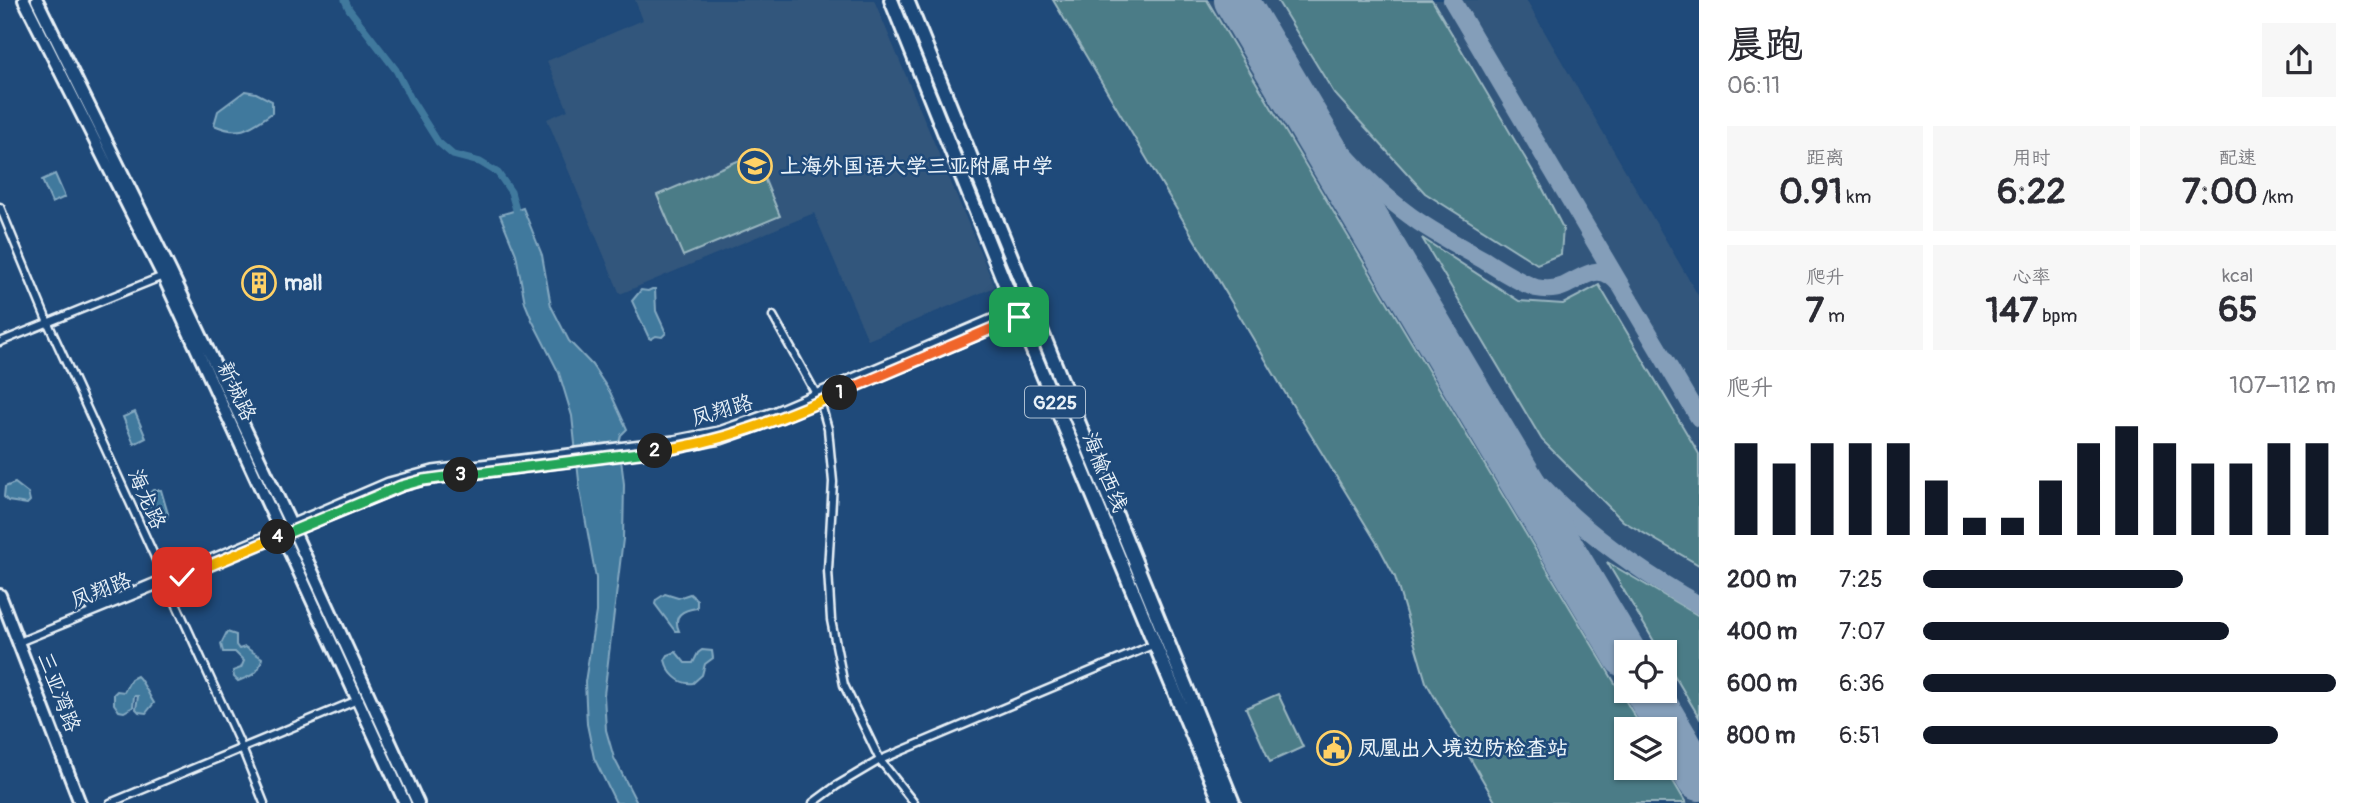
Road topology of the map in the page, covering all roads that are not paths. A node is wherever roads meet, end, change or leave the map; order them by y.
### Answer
1 (24, 0) edge
2 (37, 0) edge
3 (891, 0) edge
4 (907, 0) edge
5 (0, 207) edge
6 (167, 274) junction
7 (1030, 308) junction
8 (1017, 313) junction
9 (773, 316) dead end
10 (48, 323) junction
11 (0, 342) edge
12 (819, 398) junction
13 (287, 530) junction
14 (165, 581) junction
15 (0, 595) edge
16 (19, 640) junction
17 (1154, 644) junction
18 (363, 698) junction
19 (242, 748) junction
20 (880, 760) junction
21 (80, 803) edge
22 (110, 803) edge
23 (264, 803) edge
24 (405, 803) edge
25 (418, 803) edge
26 (813, 803) edge
27 (914, 803) edge
28 (1221, 803) edge
29 (1233, 803) edge

1 - 6 main road, 新城路
2 - 6 main road, 新城路
3 - 8 highway, 海榆西线 / G225
4 - 7 highway, 海榆西线 / G225
5 - 10 street, 海龙路
6 - 10 street
6 - 13 main road, 新城路
7 - 8 street, 凤翔路
7 - 29 highway, 海榆西线 / G225
8 - 12 street, 凤翔路
8 - 17 highway, 海榆西线 / G225
9 - 12 street
10 - 11 street
10 - 14 street, 海龙路
12 - 13 street, 凤翔路
12 - 20 street
13 - 14 street, 凤翔路
13 - 18 main road, 新城路
14 - 16 street, 凤翔路
14 - 19 street, 海龙路
15 - 16 main road, 三亚湾路
16 - 21 main road, 三亚湾路
17 - 20 street
17 - 28 highway, 海榆西线 / G225
18 - 19 street
18 - 24 main road, 新城路
18 - 25 main road, 新城路
19 - 22 street
19 - 23 street, 海龙路
20 - 26 street
20 - 27 street

